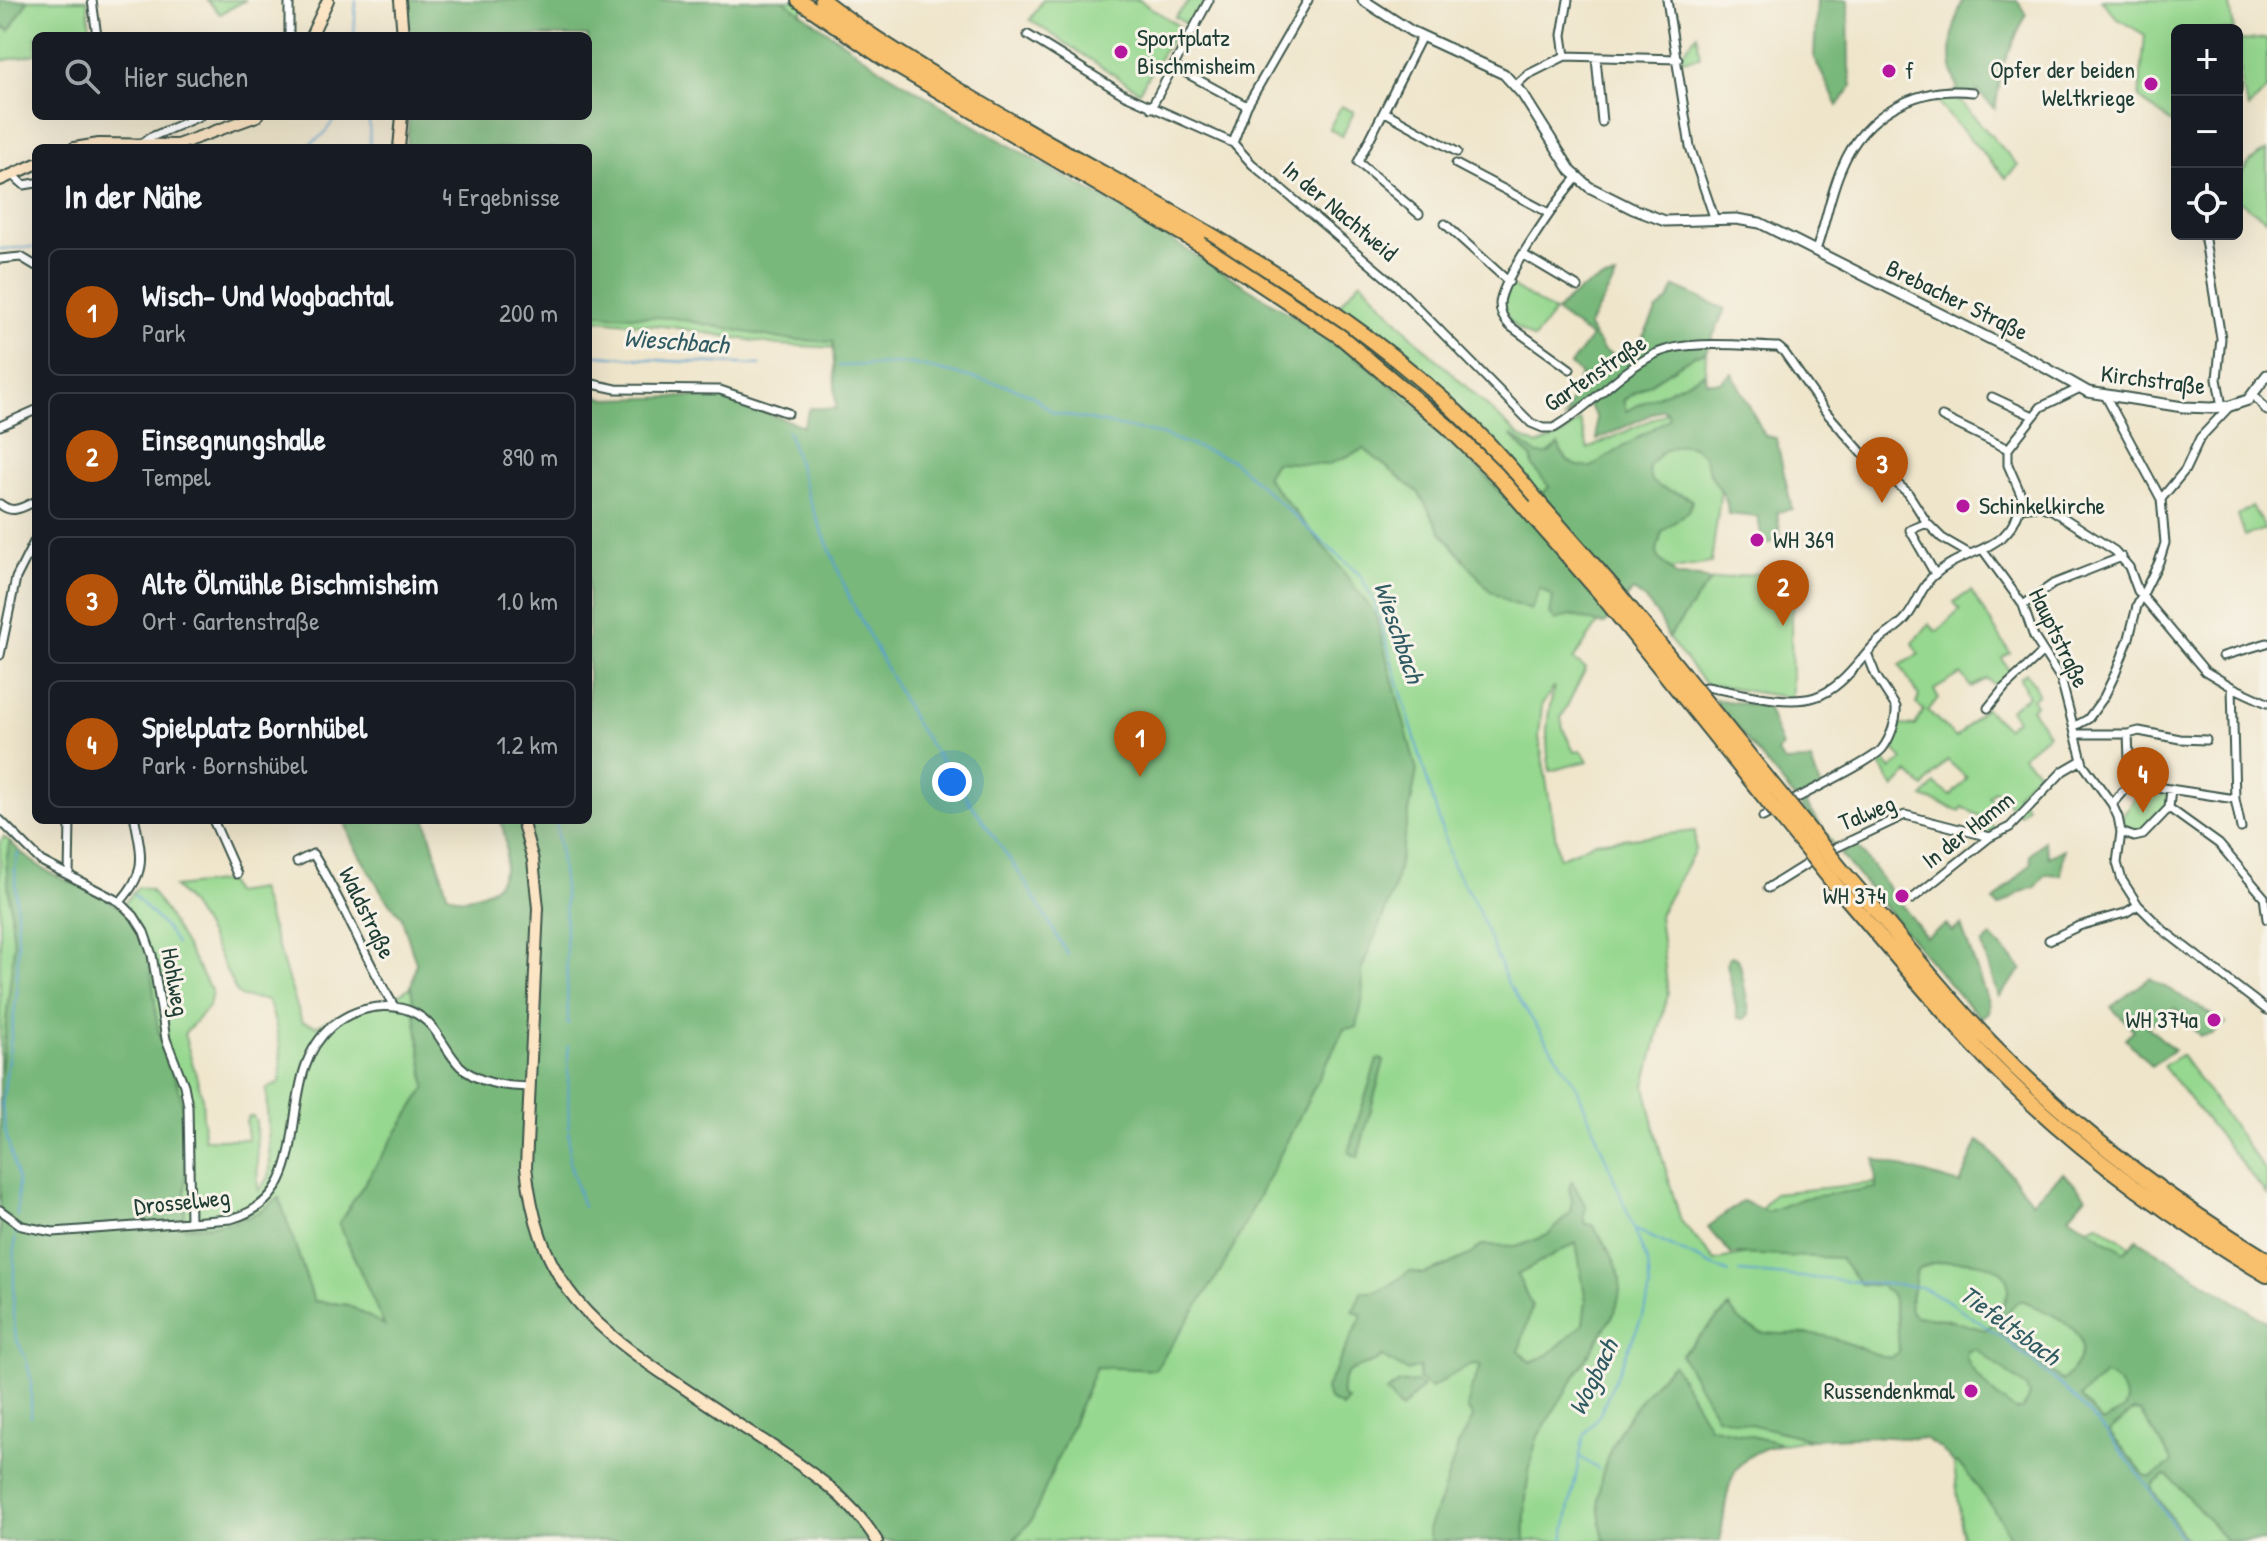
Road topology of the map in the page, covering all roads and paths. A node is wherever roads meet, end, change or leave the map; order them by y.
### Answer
1 (92, 0) edge
2 (289, 0) edge
3 (328, 0) edge
4 (400, 0) edge
5 (799, 0) edge
6 (822, 0) edge
7 (1209, 0) edge
8 (1308, 0) edge
9 (1363, 0) edge
10 (1568, 0) edge
11 (1667, 0) edge
12 (96, 32) edge
13 (289, 32) edge
14 (313, 32) edge
15 (403, 32) edge
16 (1028, 35) dead end
17 (1422, 36) junction
18 (1565, 56) junction
19 (1596, 58) junction
20 (1678, 59) junction
21 (1173, 66) junction
22 (1516, 85) junction
23 (1973, 92) dead end
24 (1247, 106) junction
25 (1151, 108) junction
26 (1385, 112) junction
27 (191, 120) edge
28 (246, 120) edge
29 (402, 120) edge
30 (1602, 122) dead end
31 (1233, 143) junction
32 (141, 144) edge
33 (163, 144) edge
34 (399, 144) edge
35 (1457, 152) dead end
36 (1456, 164) dead end
37 (32, 166) edge
38 (13, 175) junction
39 (1577, 178) junction
40 (0, 180) edge
41 (32, 184) edge
42 (1144, 205) junction
43 (1549, 213) junction
44 (1419, 214) dead end
45 (1715, 220) junction
46 (1445, 224) dead end
47 (2205, 240) edge
48 (1816, 250) junction
49 (1524, 255) junction
50 (0, 259) edge
51 (32, 264) edge
52 (1509, 282) junction
53 (1578, 287) dead end
54 (1419, 311) joint
55 (1570, 369) dead end
56 (2267, 375) edge
57 (592, 384) edge
58 (2078, 389) junction
59 (2253, 394) junction
60 (2105, 395) junction
61 (1992, 397) dead end
62 (2226, 406) junction
63 (2267, 411) edge
64 (32, 412) edge
65 (788, 413) dead end
66 (2033, 416) junction
67 (1942, 417) dead end
68 (0, 426) edge
69 (2008, 449) junction
70 (2161, 499) junction
71 (32, 503) edge
72 (0, 504) edge
73 (2020, 508) junction
74 (1927, 523) junction
75 (32, 546) edge
76 (1983, 550) junction
77 (1968, 553) junction
78 (2122, 557) junction
79 (1935, 574) junction
80 (2143, 595) junction
81 (2023, 605) junction
82 (2267, 643) edge
83 (2043, 652) junction
84 (1867, 653) junction
85 (0, 655) edge
86 (2223, 656) dead end
87 (2232, 687) junction
88 (1675, 697) dead end
89 (2267, 703) edge
90 (1988, 708) dead end
91 (2076, 730) junction
92 (2128, 734) junction
93 (2206, 740) dead end
94 (2082, 760) junction
95 (2130, 783) junction
96 (2171, 789) junction
97 (2235, 799) junction
98 (2112, 804) junction
99 (2169, 808) junction
100 (1763, 817) dead end
101 (0, 820) edge
102 (70, 824) edge
103 (136, 824) edge
104 (215, 824) edge
105 (523, 824) edge
106 (2241, 828) dead end
107 (2121, 832) junction
108 (1990, 837) junction
109 (297, 862) dead end
110 (237, 874) dead end
111 (69, 875) junction
112 (1837, 876) junction
113 (1768, 888) dead end
114 (2266, 897) edge
115 (1912, 899) dead end
116 (120, 902) junction
117 (2138, 905) junction
118 (2267, 919) edge
119 (2049, 940) dead end
120 (394, 1006) junction
121 (2267, 1010) edge
122 (529, 1087) junction
123 (0, 1210) edge
124 (190, 1222) junction
125 (2267, 1260) edge
126 (2267, 1275) edge
127 (877, 1541) edge

1 - 12 street
2 - 13 street
3 - 14 main road
4 - 15 main road
5 - 42 highway
6 - 42 highway
7 - 21 street
8 - 24 street
9 - 17 street, Brebacher Straße
10 - 18 street
11 - 20 street
16 - 25 street
17 - 22 street, Brebacher Straße
17 - 26 street
18 - 19 street
18 - 22 street
19 - 20 street
19 - 30 street
20 - 45 street
21 - 24 street
21 - 25 street
22 - 39 street, Brebacher Straße
23 - 48 street
24 - 31 street
25 - 31 street
26 - 35 street
26 - 44 street
27 - 32 street
28 - 33 main road
29 - 34 main road
31 - 54 street, In der Nachtweid
36 - 43 street
37 - 38 main road
38 - 40 main road
38 - 41 street
39 - 43 street
39 - 45 street, Brebacher Straße
42 - 112 highway, bridge
42 - 112 highway, bridge
43 - 49 street
45 - 48 street, Brebacher Straße
46 - 52 street
47 - 62 street
48 - 58 street, Brebacher Straße
49 - 52 street
49 - 53 street
50 - 51 street
52 - 55 street
54 - 74 street, Gartenstraße
56 - 59 street
57 - 65 street
58 - 60 street, Kirchstraße
58 - 66 street, Kirchstraße
59 - 62 street
59 - 63 street
60 - 62 street, Kirchstraße
60 - 70 street
61 - 66 street
62 - 70 street
64 - 68 street
66 - 69 street, Kirchstraße
67 - 69 street
69 - 73 street
70 - 80 street
71 - 72 street
73 - 76 street
73 - 78 street
74 - 77 street, Gartenstraße
74 - 79 street
75 - 85 street
76 - 77 street
76 - 81 street, Hauptstraße
77 - 79 street
78 - 80 street
78 - 81 street
79 - 84 street
80 - 87 street
80 - 91 street
81 - 83 street, Hauptstraße
82 - 86 street
83 - 90 street
83 - 91 street, Hauptstraße
84 - 88 street
84 - 100 street
87 - 89 street
87 - 97 street
91 - 92 street
91 - 94 street, Hauptstraße
92 - 93 street
92 - 95 street
94 - 98 street, Hauptstraße
94 - 108 street, In der Hamm
95 - 96 street
95 - 98 street
96 - 97 street
96 - 99 street
97 - 106 street
98 - 107 street, Hauptstraße
99 - 107 street
99 - 114 street
101 - 111 street, Hohlweg
102 - 111 street
103 - 116 street
104 - 110 street
105 - 122 main road
107 - 117 street, Hauptstraße
108 - 113 street, Talweg
108 - 115 street, In der Hamm
109 - 120 street, Waldstraße
111 - 116 street, Hohlweg
112 - 125 highway
112 - 126 highway
114 - 118 street
116 - 124 street, Hohlweg
117 - 119 street
117 - 121 street, Hauptstraße
120 - 122 street
120 - 124 street, Drosselweg
122 - 127 main road
123 - 124 street, Drosselweg

